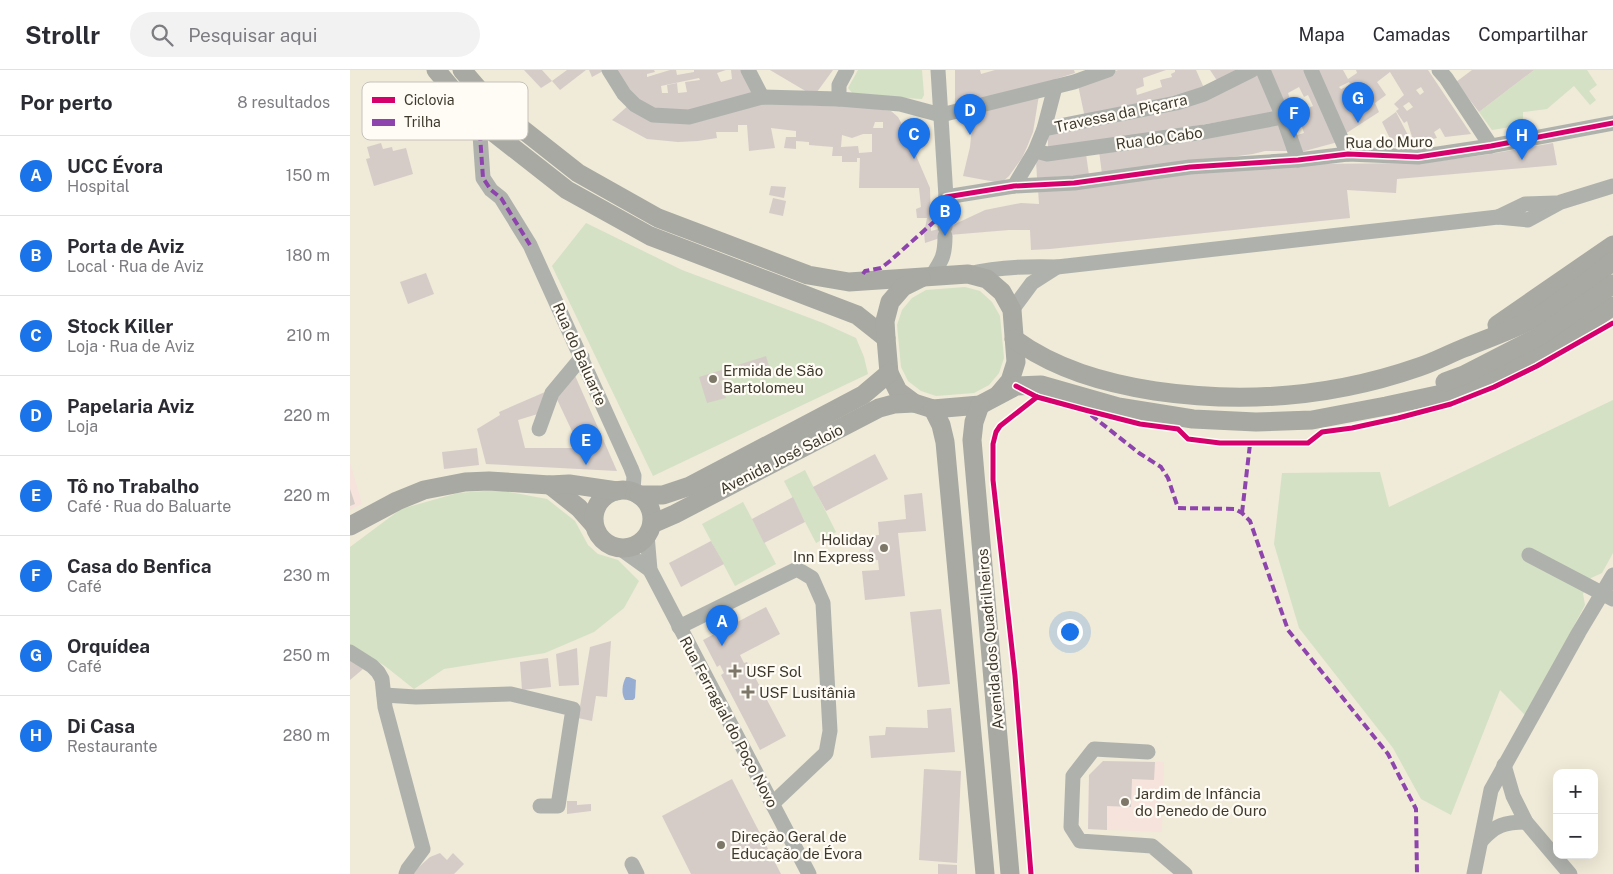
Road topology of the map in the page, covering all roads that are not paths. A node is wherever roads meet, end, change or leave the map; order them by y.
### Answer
1 (436, 70) edge
2 (462, 70) edge
3 (609, 70) edge
4 (748, 70) edge
5 (847, 70) edge
6 (938, 70) edge
7 (1108, 70) edge
8 (1252, 70) edge
9 (1263, 70) edge
10 (1311, 70) edge
11 (1447, 72) edge
12 (1082, 75) edge
13 (446, 82) edge
14 (472, 82) edge
15 (1055, 87) junction
16 (762, 97) junction
17 (839, 99) junction
18 (941, 115) junction
19 (1283, 117) junction
20 (1613, 123) edge
21 (1044, 129) junction
22 (528, 134) edge
23 (481, 140) edge
24 (504, 140) edge
25 (1491, 146) junction
26 (1035, 151) junction
27 (1348, 154) junction
28 (1298, 160) junction
29 (1014, 186) junction
30 (1613, 186) edge
31 (946, 197) junction
32 (1613, 245) edge
33 (1613, 260) edge
34 (1057, 267) junction
35 (968, 274) junction
36 (926, 277) junction
37 (1613, 284) edge
38 (1613, 306) edge
39 (1012, 310) junction
40 (886, 338) junction
41 (1014, 339) junction
42 (1452, 353) junction
43 (582, 357) junction
44 (889, 373) junction
45 (998, 396) junction
46 (914, 403) junction
47 (980, 405) junction
48 (1386, 406) junction
49 (933, 409) junction
50 (539, 429) dead end
51 (550, 485) junction
52 (630, 492) junction
53 (594, 525) junction
54 (350, 526) edge
55 (649, 530) junction
56 (618, 548) junction
57 (1529, 555) dead end
58 (650, 570) junction
59 (1613, 574) edge
60 (1607, 596) edge
61 (680, 627) junction
62 (350, 652) edge
63 (384, 695) junction
64 (1148, 752) dead end
65 (1504, 765) junction
66 (772, 804) junction
67 (540, 806) dead end
68 (1526, 822) junction
69 (1481, 841) junction
70 (406, 874) edge
71 (808, 874) edge
72 (985, 874) edge
73 (1010, 874) edge
74 (1185, 874) edge
75 (1474, 874) edge
76 (1570, 874) edge

1 - 13 main road
2 - 14 main road
3 - 16 street
4 - 16 street
5 - 17 street
6 - 18 street
7 - 12 street
8 - 21 street, Travessa da Piçarra
9 - 19 street
10 - 27 street
11 - 25 street
12 - 15 street
15 - 18 street
15 - 21 street
16 - 17 street
17 - 18 street
18 - 31 street
19 - 26 street, Rua do Cabo
19 - 28 street
20 - 25 street, Rua do Muro
21 - 26 street
22 - 36 main road
23 - 43 street, Rua do Baluarte
24 - 40 main road
25 - 27 street, Rua do Muro
26 - 29 street
27 - 28 street, Rua do Muro
28 - 29 street, Rua do Muro
29 - 31 street, Rua do Muro
30 - 34 street
31 - 36 street
32 - 42 main road
33 - 42 main road
34 - 35 street
34 - 39 street
35 - 36 main road
35 - 39 main road
36 - 40 main road
37 - 48 main road
38 - 48 main road
39 - 41 main road
40 - 44 main road
41 - 42 main road
41 - 45 main road
43 - 50 street
43 - 52 street, Rua do Baluarte
44 - 46 main road
44 - 52 main road, Avenida José Saloio
45 - 47 main road
45 - 48 main road
46 - 49 main road
46 - 55 main road, Avenida José Saloio
47 - 49 main road
47 - 73 main road, Avenida dos Quadrilheiros
49 - 72 main road, Avenida dos Quadrilheiros
51 - 52 main road, Avenida José Saloio
51 - 53 main road
51 - 54 main road, Avenida José Saloio
52 - 53 main road
52 - 55 main road
53 - 56 main road
55 - 56 main road
55 - 58 street
56 - 58 street
57 - 60 street
58 - 61 street, Rua Ferragial do Poço Novo
59 - 60 street
60 - 65 street
61 - 66 street, Rua Ferragial do Poço Novo
61 - 66 street
62 - 63 street
63 - 67 street
63 - 70 street
64 - 74 street
65 - 68 street
65 - 69 street
66 - 71 street, Rua Ferragial do Poço Novo
68 - 69 street
68 - 76 street
69 - 75 street

